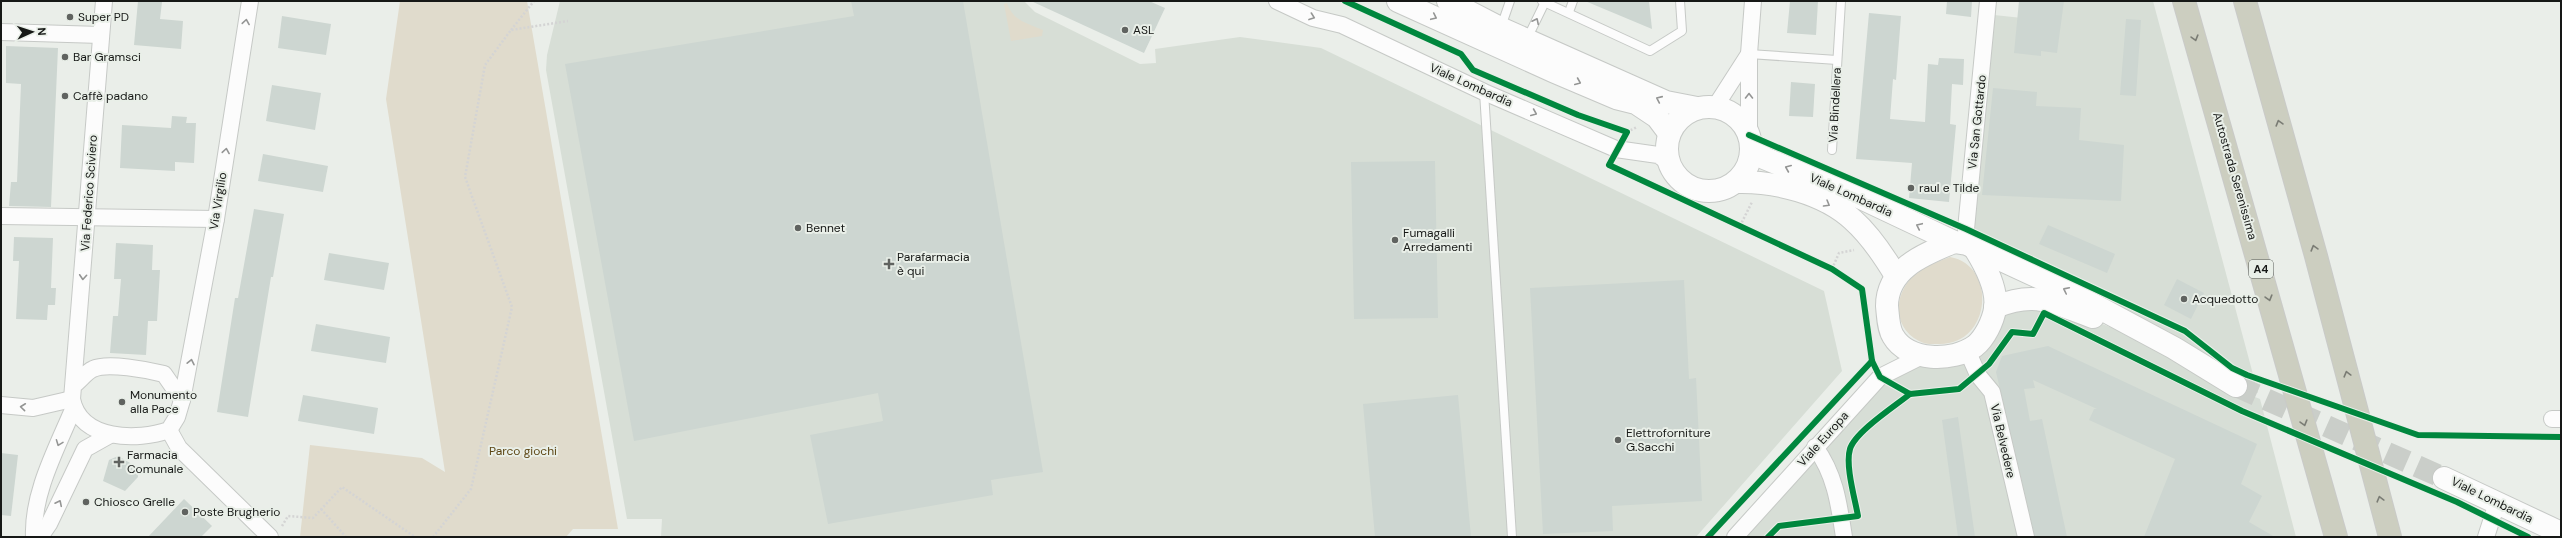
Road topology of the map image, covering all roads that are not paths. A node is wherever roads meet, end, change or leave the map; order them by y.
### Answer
1 (104, 1) edge
2 (250, 1) edge
3 (1277, 1) edge
4 (1398, 1) edge
5 (1448, 1) edge
6 (1510, 1) edge
7 (1573, 1) edge
8 (1680, 1) edge
9 (1753, 1) edge
10 (1841, 1) edge
11 (1988, 1) edge
12 (2184, 1) edge
13 (2245, 1) edge
14 (1544, 2) edge
15 (1569, 12) junction
16 (1500, 28) junction
17 (1, 32) edge
18 (101, 35) junction
19 (1527, 39) junction
20 (1749, 54) junction
21 (1837, 60) junction
22 (1556, 72) junction
23 (1484, 92) junction
24 (1706, 107) junction
25 (1669, 133) junction
26 (1750, 140) junction
27 (1832, 150) dead end
28 (1668, 162) junction
29 (1737, 182) junction
30 (1, 216) edge
31 (87, 219) junction
32 (216, 219) junction
33 (1966, 245) junction
34 (1896, 276) junction
35 (1995, 308) junction
36 (2174, 348) junction
37 (1968, 350) junction
38 (1922, 356) junction
39 (2236, 386) tunnel mouth
40 (74, 397) junction
41 (182, 400) junction
42 (1, 405) edge
43 (169, 430) junction
44 (110, 435) junction
45 (1816, 447) junction
46 (2444, 478) tunnel mouth
47 (2497, 503) junction
48 (274, 534) edge
49 (2561, 534) edge
50 (34, 537) edge
51 (40, 537) edge
52 (1512, 537) edge
53 (1735, 537) edge
54 (1844, 537) edge
55 (2026, 537) edge
56 (2336, 537) edge
57 (2390, 537) edge
58 (2486, 537) edge

1 - 18 street, Via Federico Sciviero
32 -> 2 street, Via Virgilio
3 -> 23 street, Viale Lombardia
4 -> 22 main road
5 - 16 main road
6 - 16 lane
7 - 15 lane
8 - 15 lane
9 - 20 street
10 - 21 lane, Via Bindellera
11 - 33 street, Via San Gottardo
12 -> 56 highway, Autostrada Serenissima / A4
57 -> 13 highway
14 - 15 lane
19 -> 14 lane
16 - 19 main road
16 - 22 lane
17 - 18 street
18 - 31 street, Via Federico Sciviero
24 -> 19 main road
20 - 21 lane, Via Bindellera
20 - 24 street
26 -> 20 street
21 - 27 lane, Via Bindellera
22 -> 25 main road
23 -> 28 street, Viale Lombardia
23 - 52 lane
24 - 25 main road
24 - 26 main road
25 - 28 main road
26 - 29 main road
33 -> 26 main road, Viale Lombardia
28 - 29 main road
29 -> 34 main road, Viale Lombardia
30 - 31 street
31 - 32 street
31 -> 40 street, Via Federico Sciviero
41 -> 32 street, Via Virgilio
33 - 34 main road
33 - 35 main road
36 -> 33 main road, Viale Lombardia
34 - 38 main road
35 - 36 main road, Viale Lombardia
35 - 37 main road
36 - 39 main road, Viale Lombardia
37 - 38 main road
37 - 55 street, Via Belvedere
38 - 45 street, Viale Europa
40 - 41 street
40 -> 42 street
40 - 44 street
40 -> 50 street
41 - 43 street
43 - 44 street
43 - 48 street
51 -> 44 street
45 - 53 street, Viale Europa
45 - 54 street
46 - 47 main road, Viale Lombardia
47 - 49 main road, Viale Lombardia
47 - 58 street

